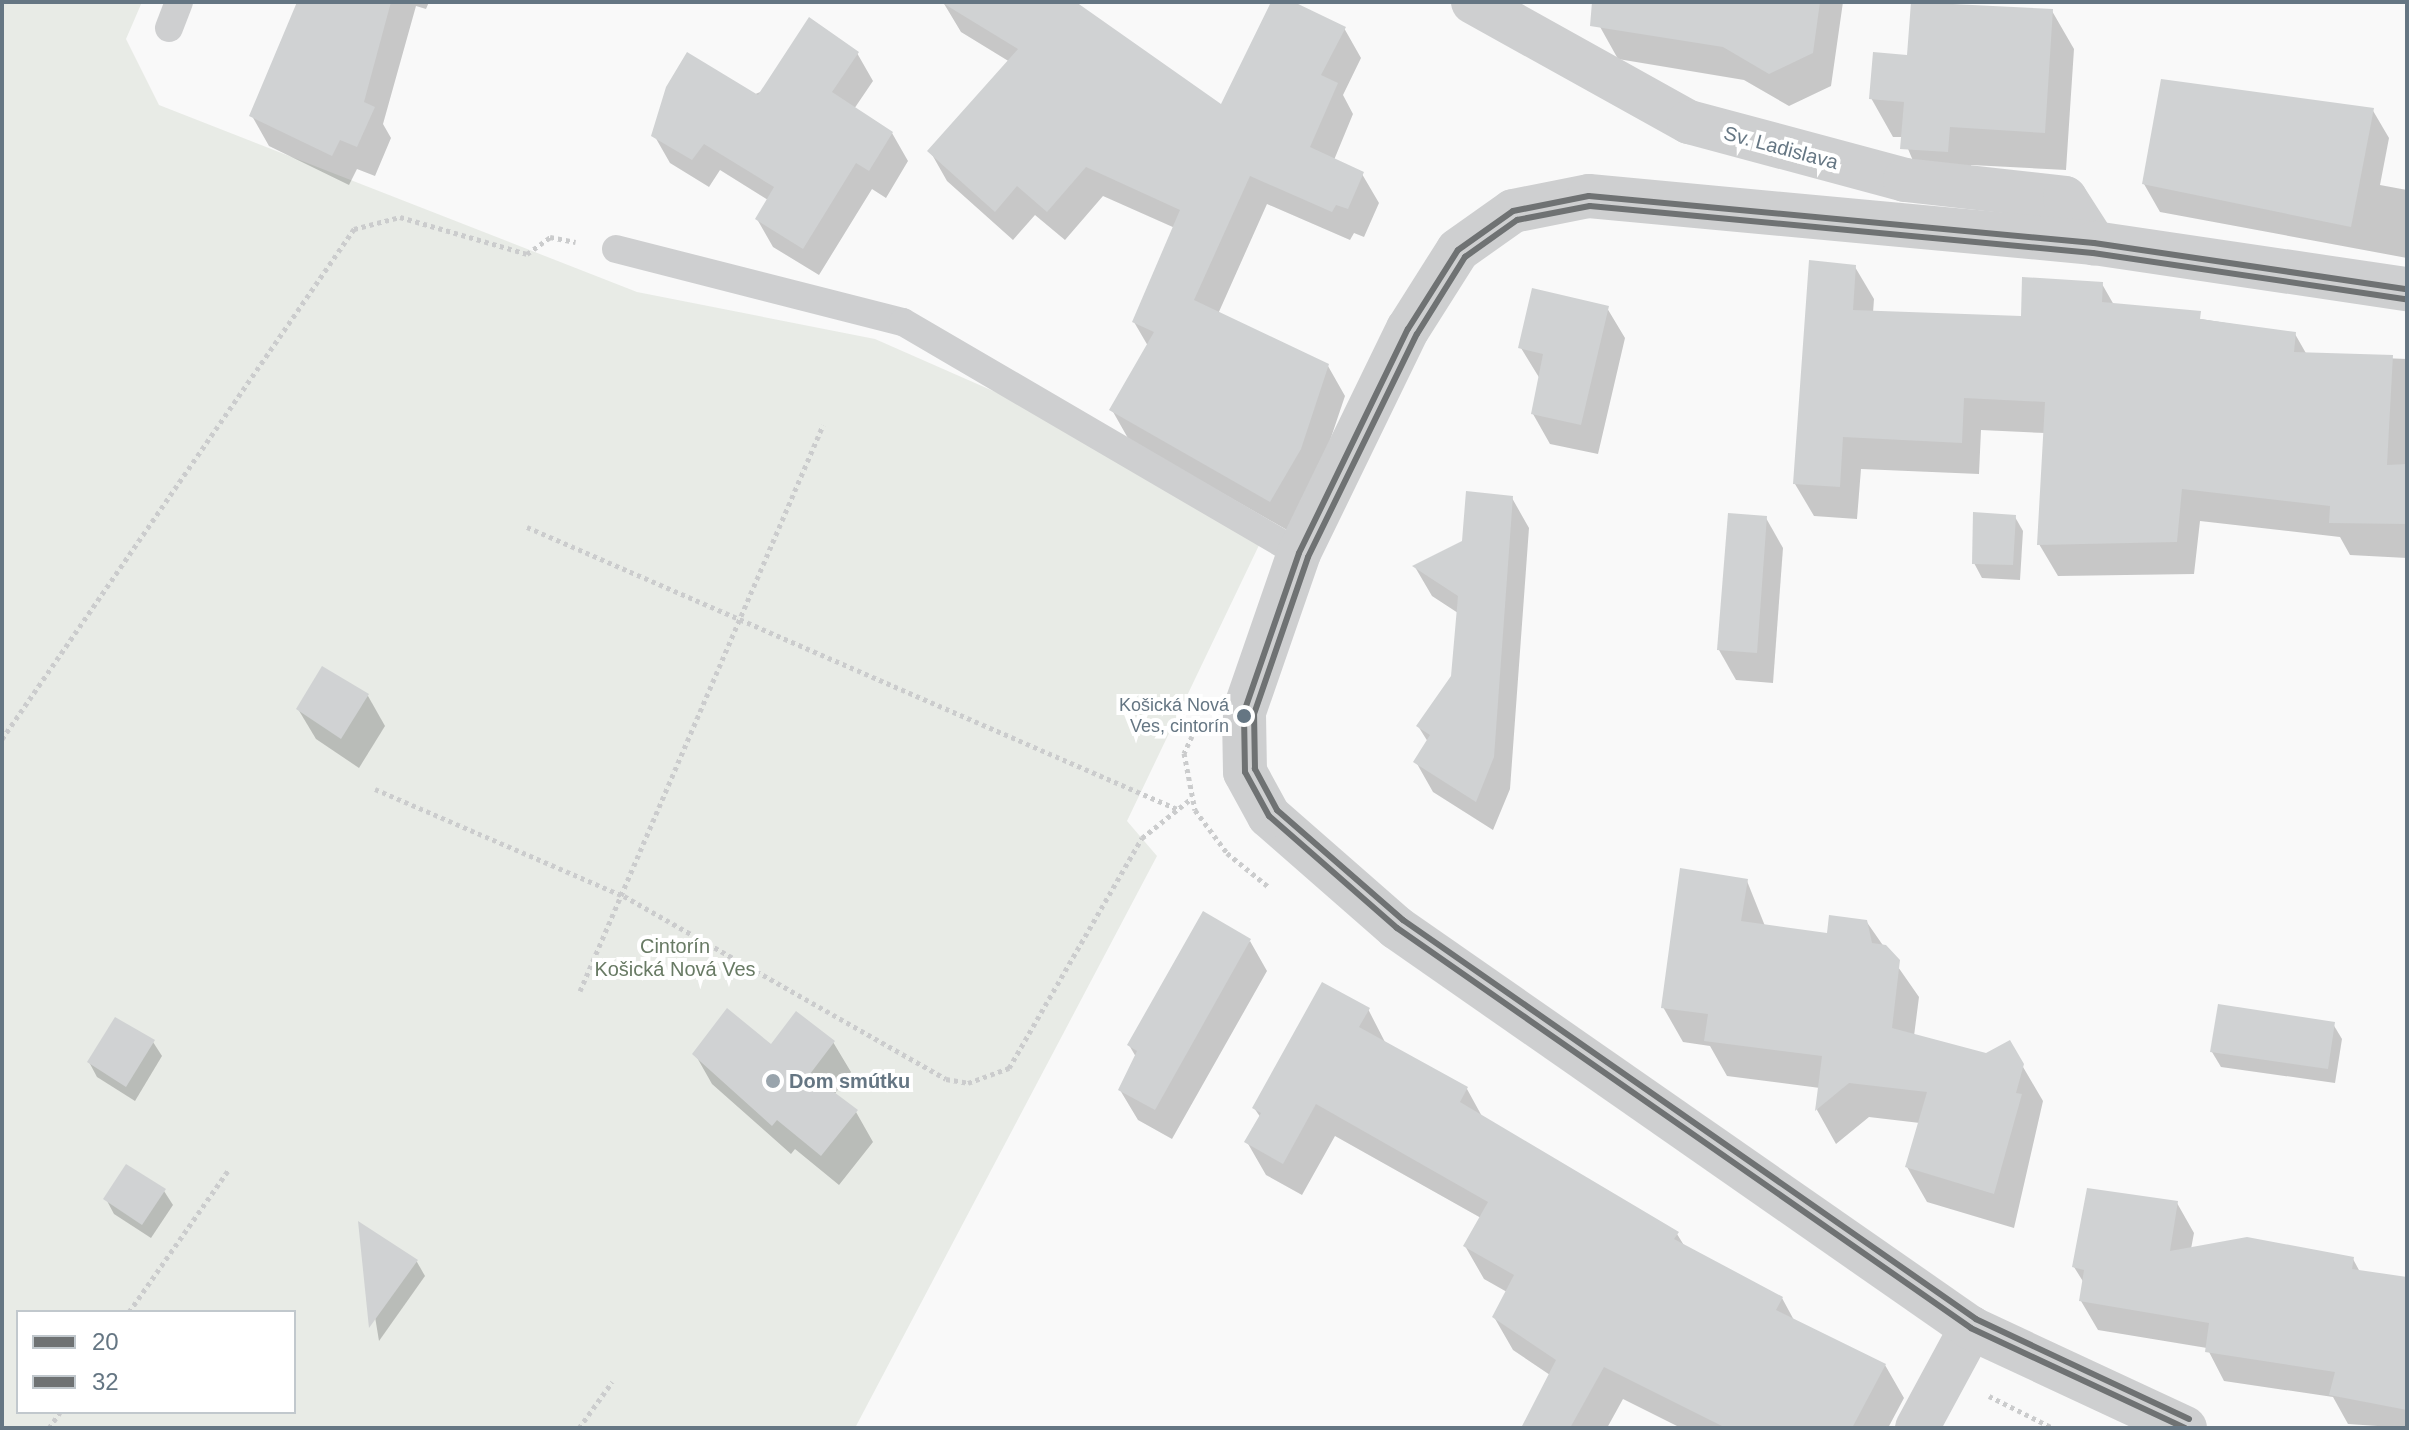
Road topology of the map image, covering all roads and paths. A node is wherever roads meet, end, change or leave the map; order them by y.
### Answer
1 (179, 2) edge
2 (1473, 2) edge
3 (169, 28) dead end
4 (2094, 243) junction
5 (616, 249) joint
6 (2407, 289) edge
7 (823, 425) dead end
8 (527, 527) dead end
9 (1299, 553) junction
10 (740, 619) junction
11 (2, 739) edge
12 (375, 789) dead end
13 (1192, 798) dead end
14 (1177, 809) junction
15 (624, 896) junction
16 (580, 991) dead end
17 (229, 1169) dead end
18 (130, 1310) edge
19 (1971, 1328) junction
20 (612, 1382) dead end
21 (579, 1428) edge
22 (1917, 1428) edge
23 (2185, 1428) edge

1 - 3 lane
2 - 4 street, Sv. Ladislava
4 - 6 street
4 - 9 street
5 - 9 lane
5 - 11 path
7 - 10 path
8 - 10 path
9 - 19 street
10 - 14 path
10 - 15 path
12 - 15 path
13 - 14 path
14 - 15 path
15 - 16 path
17 - 18 path
19 - 22 street
19 - 23 street
20 - 21 path

